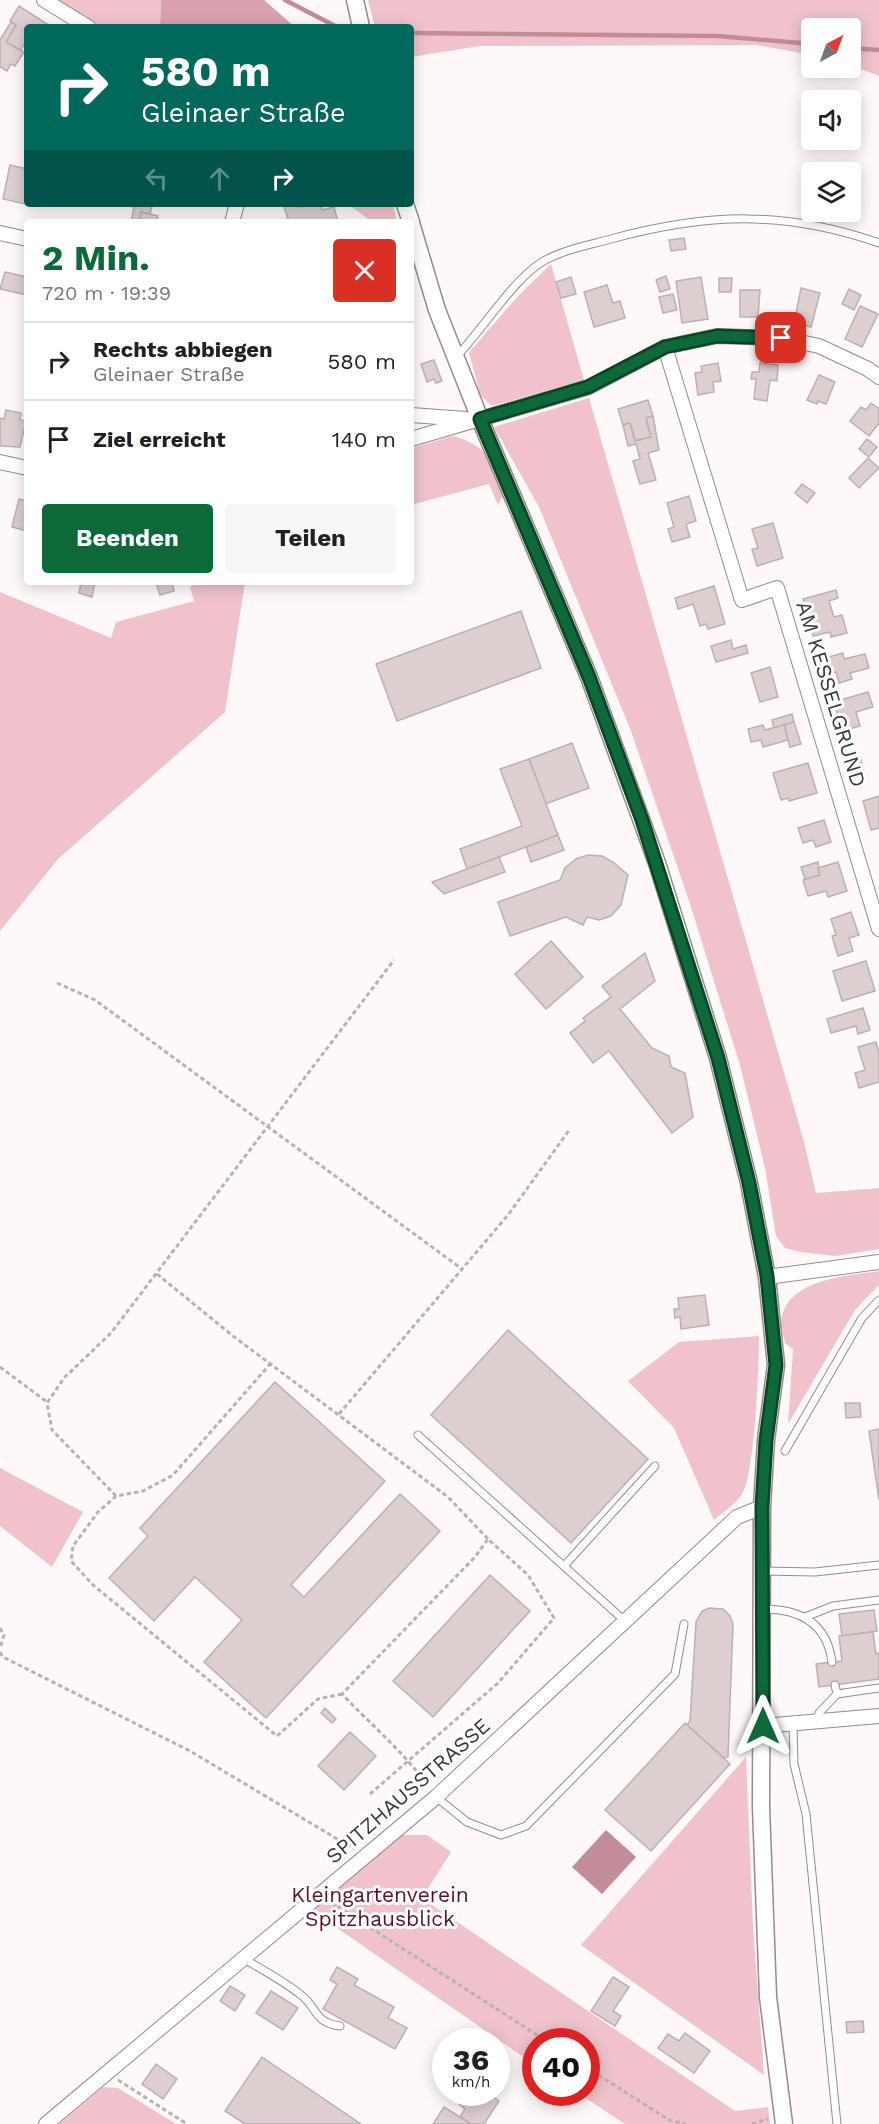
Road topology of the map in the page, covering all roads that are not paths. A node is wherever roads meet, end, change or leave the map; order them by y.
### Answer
1 (44, 0) edge
2 (356, 0) edge
3 (83, 24) edge
4 (361, 24) edge
5 (0, 233) edge
6 (414, 233) edge
7 (24, 238) edge
8 (879, 243) edge
9 (665, 347) junction
10 (456, 358) junction
11 (879, 377) edge
12 (414, 415) edge
13 (480, 419) junction
14 (414, 438) edge
15 (0, 462) edge
16 (24, 467) edge
17 (879, 929) edge
18 (879, 1262) edge
19 (767, 1276) junction
20 (879, 1300) edge
21 (418, 1435) dead end
22 (785, 1451) dead end
23 (655, 1466) dead end
24 (762, 1507) junction
25 (879, 1565) edge
26 (564, 1566) junction
27 (763, 1571) junction
28 (879, 1600) edge
29 (763, 1609) junction
30 (805, 1617) junction
31 (626, 1622) junction
32 (684, 1624) dead end
33 (832, 1662) dead end
34 (835, 1685) dead end
35 (879, 1688) edge
36 (837, 1694) junction
37 (879, 1716) edge
38 (817, 1722) junction
39 (793, 1724) junction
40 (763, 1726) junction
41 (436, 1797) junction
42 (244, 1959) junction
43 (340, 2026) dead end
44 (46, 2124) edge
45 (784, 2124) edge
46 (837, 2124) edge

1 - 3 street
2 - 4 street
5 - 7 street
6 - 10 street
8 - 10 lane
9 - 11 street
9 - 13 street
9 - 17 street, AM KESSELGRUND
10 - 13 street
12 - 13 street
13 - 14 street
13 - 19 street
15 - 16 street
18 - 19 street
19 - 24 street
20 - 22 lane
21 - 26 lane
23 - 26 lane
24 - 27 street
24 - 31 street, SPITZHAUSSTRASSE
25 - 27 lane
26 - 31 lane
27 - 29 street
28 - 30 lane
29 - 30 lane
29 - 40 street
30 - 33 lane
31 - 41 street, SPITZHAUSSTRASSE
32 - 41 lane
34 - 36 lane
35 - 36 lane
36 - 38 lane
37 - 38 street
38 - 39 street
39 - 40 street
39 - 46 lane
40 - 45 street
41 - 42 street, SPITZHAUSSTRASSE
42 - 43 lane
42 - 44 street, SPITZHAUSSTRASSE

